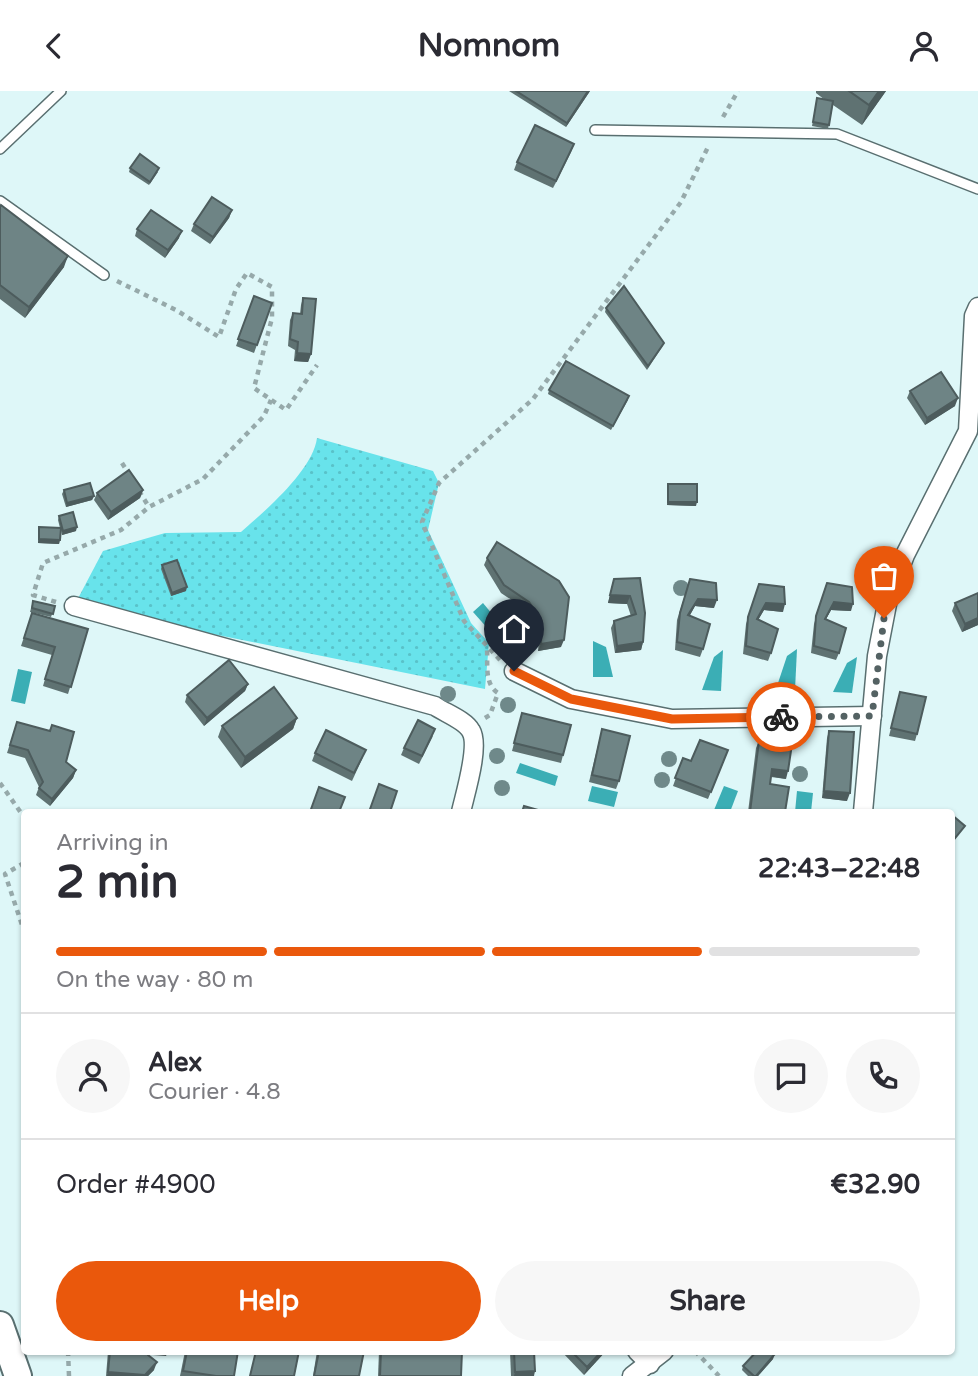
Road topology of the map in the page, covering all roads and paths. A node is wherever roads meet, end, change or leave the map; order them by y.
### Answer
1 (61, 91) edge
2 (738, 91) edge
3 (595, 130) dead end
4 (715, 132) junction
5 (0, 149) edge
6 (978, 189) edge
7 (0, 201) edge
8 (103, 275) joint
9 (978, 307) edge
10 (317, 365) dead end
11 (271, 400) junction
12 (122, 463) dead end
13 (149, 507) junction
14 (74, 606) joint
15 (487, 649) junction
16 (514, 671) joint
17 (490, 715) dead end
18 (872, 716) junction
19 (0, 783) edge
20 (462, 809) edge
21 (863, 809) edge
22 (21, 813) edge
23 (21, 865) edge
24 (21, 922) edge
25 (0, 1325) edge
26 (68, 1355) edge
27 (641, 1355) edge
28 (660, 1355) edge
29 (699, 1355) edge
30 (650, 1364) junction
31 (18, 1376) edge
32 (69, 1376) edge
33 (632, 1376) edge
34 (719, 1376) edge

1 - 5 lane
2 - 4 path
3 - 4 lane
4 - 6 lane
4 - 15 path
7 - 8 lane
8 - 11 path
9 - 18 street
10 - 11 path
11 - 13 path
12 - 13 path
13 - 14 path
14 - 20 street
15 - 16 path
15 - 17 path
16 - 18 street
18 - 21 street
19 - 22 path
23 - 24 path
25 - 31 main road
26 - 32 path
27 - 30 street
28 - 30 street
29 - 34 path
30 - 33 street

